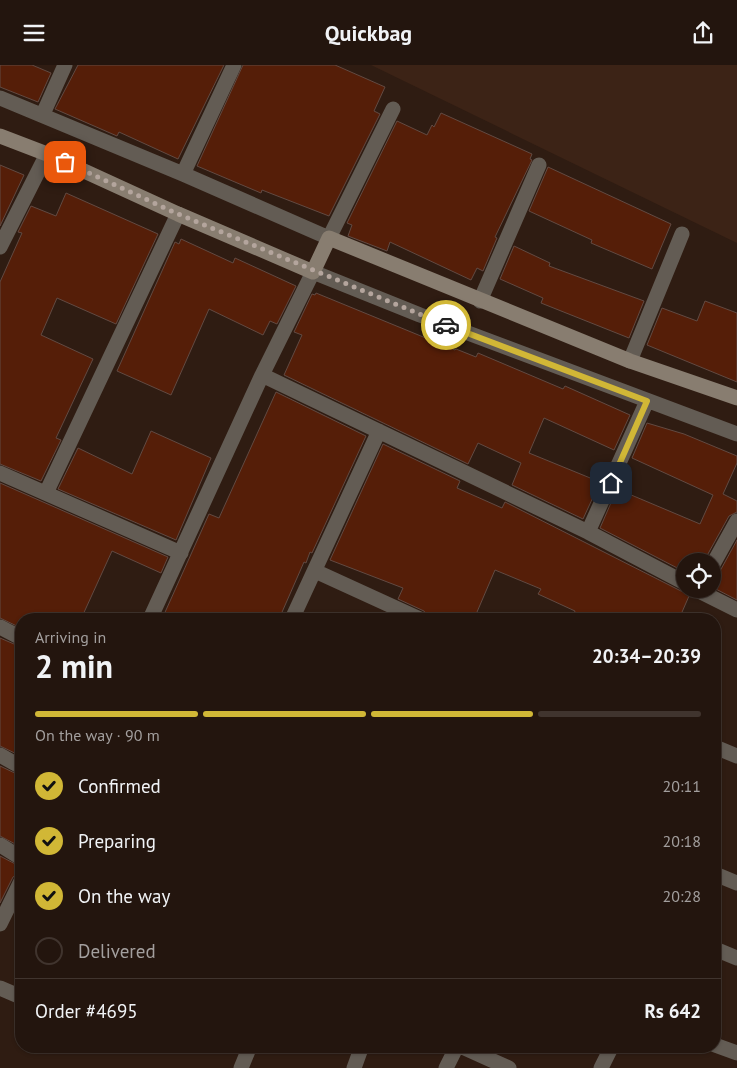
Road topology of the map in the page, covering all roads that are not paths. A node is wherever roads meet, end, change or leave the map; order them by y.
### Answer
1 (65, 65) edge
2 (234, 65) edge
3 (0, 99) edge
4 (394, 109) dead end
5 (43, 115) junction
6 (0, 136) edge
7 (47, 154) junction
8 (539, 165) dead end
9 (183, 174) junction
10 (178, 214) junction
11 (682, 234) dead end
12 (329, 238) junction
13 (0, 247) edge
14 (313, 272) junction
15 (480, 301) junction
16 (630, 361) junction
17 (262, 375) junction
18 (737, 398) edge
19 (647, 401) junction
20 (378, 431) junction
21 (737, 434) edge
22 (0, 473) edge
23 (46, 493) junction
24 (737, 521) edge
25 (588, 532) junction
26 (181, 553) junction
27 (719, 553) edge
28 (315, 571) junction
29 (676, 578) edge
30 (715, 598) edge
31 (737, 610) edge
32 (153, 613) edge
33 (295, 613) edge
34 (407, 613) edge
35 (0, 627) edge
36 (15, 634) edge
37 (721, 749) edge
38 (0, 755) edge
39 (737, 756) edge
40 (15, 764) edge
41 (0, 845) edge
42 (15, 854) edge
43 (721, 876) edge
44 (737, 883) edge
45 (15, 893) edge
46 (0, 924) edge
47 (721, 951) edge
48 (737, 958) edge
49 (0, 988) edge
50 (15, 994) edge
51 (721, 1047) edge
52 (247, 1053) edge
53 (359, 1053) edge
54 (454, 1053) edge
55 (474, 1053) edge
56 (608, 1053) edge
57 (737, 1053) edge
58 (241, 1068) edge
59 (354, 1068) edge
60 (446, 1068) edge
61 (509, 1068) edge
62 (601, 1068) edge

1 - 5 street
2 - 9 street
3 - 5 street
4 - 12 street
5 - 9 street
6 - 7 street
7 - 10 street
7 - 13 street
8 - 15 street
9 - 12 street
10 - 14 street
10 - 23 street
11 - 16 street
12 - 14 street
12 - 15 street
14 - 17 street
14 - 19 street
15 - 16 street
16 - 18 street
17 - 20 street
17 - 26 street
19 - 21 street
19 - 25 street
20 - 25 street
20 - 28 street
22 - 23 street
23 - 26 street
24 - 27 street
25 - 29 street
26 - 32 street
28 - 33 street
28 - 34 street
30 - 31 street
35 - 36 street
37 - 39 street
38 - 40 street
41 - 42 street
43 - 44 street
45 - 46 street
47 - 48 street
49 - 50 street
51 - 57 street
52 - 58 street
53 - 59 street
54 - 60 street
55 - 61 street
56 - 62 street

